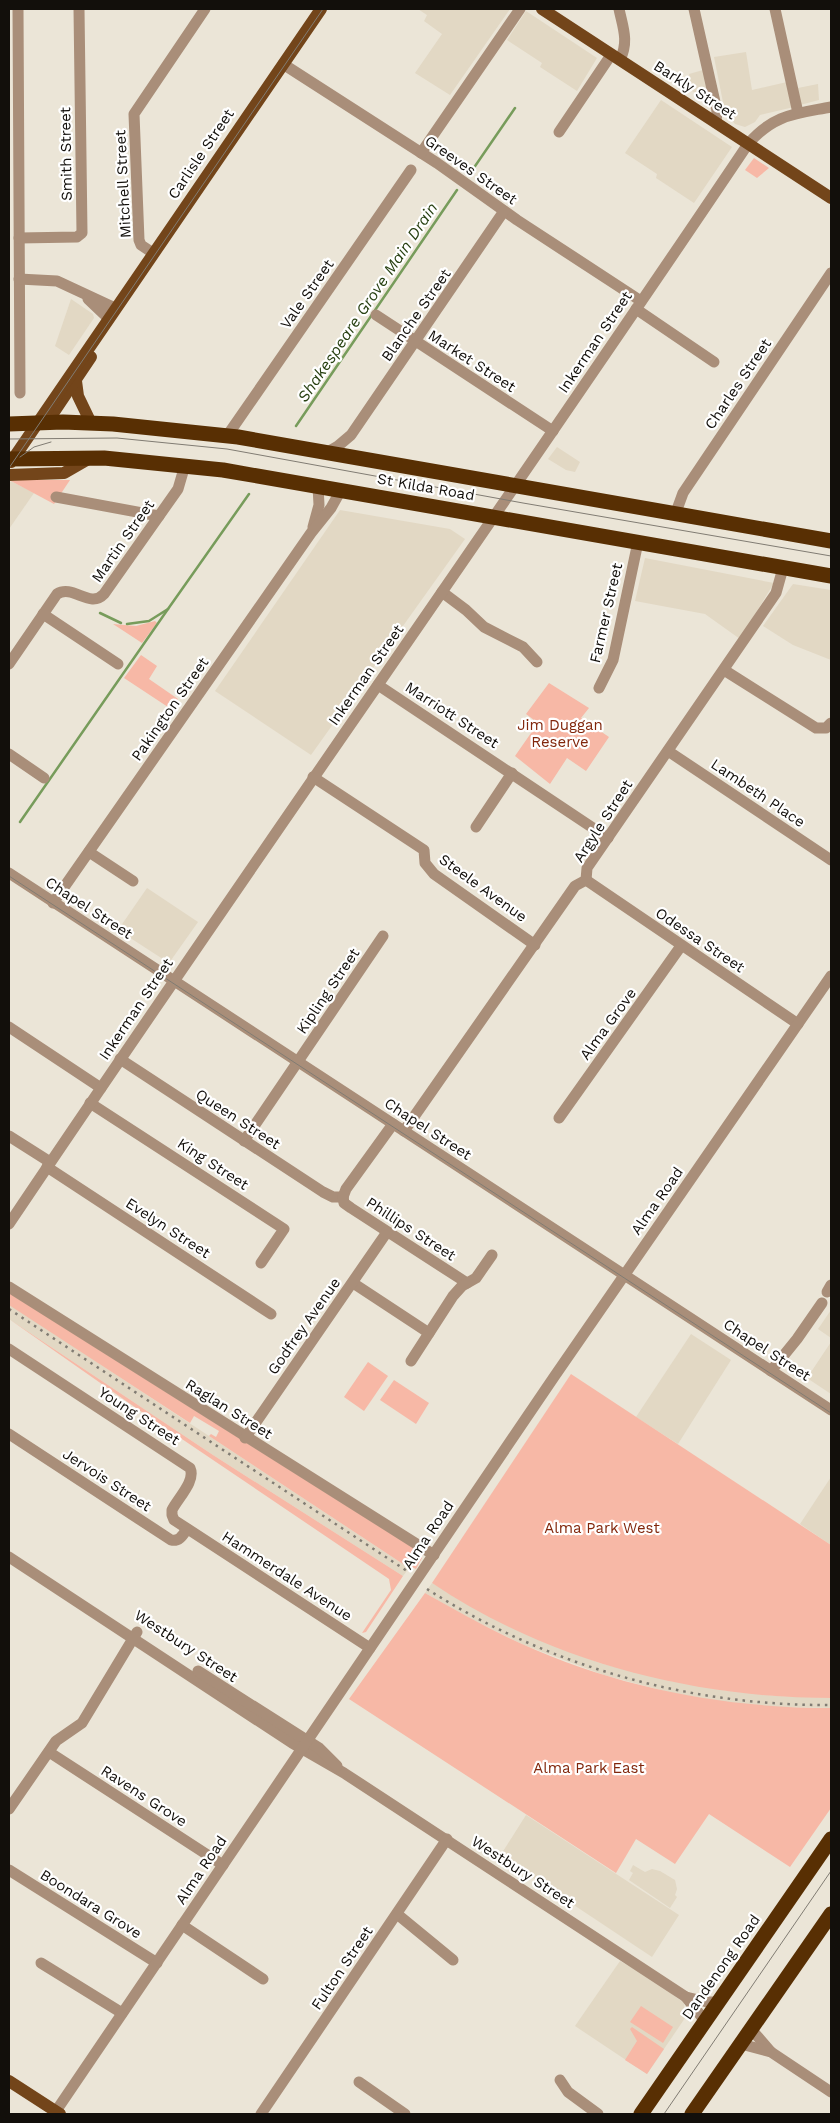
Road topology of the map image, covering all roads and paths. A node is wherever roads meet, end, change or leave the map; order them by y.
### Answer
1 (18, 9) edge
2 (79, 9) edge
3 (205, 9) edge
4 (321, 9) edge
5 (520, 9) edge
6 (542, 9) edge
7 (619, 9) edge
8 (694, 9) edge
9 (775, 9) edge
10 (616, 57) junction
11 (283, 64) junction
12 (14, 100) edge
13 (831, 107) edge
14 (798, 114) junction
15 (716, 123) junction
16 (559, 132) dead end
17 (748, 144) junction
18 (421, 153) junction
19 (411, 170) dead end
20 (831, 198) edge
21 (504, 211) junction
22 (19, 238) junction
23 (153, 253) junction
24 (831, 272) edge
25 (19, 279) junction
26 (639, 305) junction
27 (14, 307) edge
28 (112, 313) junction
29 (376, 315) dead end
30 (415, 342) junction
31 (714, 362) dead end
32 (76, 381) junction
33 (20, 393) dead end
34 (41, 423) junction
35 (91, 423) junction
36 (9, 424) edge
37 (553, 431) junction
38 (351, 434) junction
39 (228, 436) junction
40 (326, 453) junction
41 (355, 458) junction
42 (10, 463) edge
43 (185, 465) junction
44 (318, 486) junction
45 (514, 486) junction
46 (341, 490) junction
47 (56, 497) dead end
48 (674, 515) junction
49 (159, 516) junction
50 (494, 517) junction
51 (311, 533) junction
52 (831, 541) edge
53 (638, 542) junction
54 (783, 568) junction
55 (831, 576) edge
56 (442, 592) junction
57 (43, 614) junction
58 (537, 662) dead end
59 (9, 664) edge
60 (118, 664) dead end
61 (724, 670) junction
62 (378, 684) junction
63 (599, 688) dead end
64 (831, 723) edge
65 (668, 751) junction
66 (9, 754) edge
67 (512, 773) junction
68 (313, 777) junction
69 (44, 778) dead end
70 (476, 827) dead end
71 (608, 838) junction
72 (89, 852) junction
73 (831, 860) edge
74 (9, 873) edge
75 (586, 880) junction
76 (132, 881) dead end
77 (54, 903) junction
78 (383, 936) dead end
79 (535, 945) junction
80 (681, 946) junction
81 (831, 976) edge
82 (173, 980) junction
83 (798, 1024) junction
84 (9, 1027) edge
85 (120, 1059) junction
86 (297, 1061) junction
87 (101, 1088) junction
88 (90, 1103) junction
89 (559, 1118) dead end
90 (393, 1124) junction
91 (404, 1131) junction
92 (9, 1136) edge
93 (244, 1141) junction
94 (49, 1164) junction
95 (343, 1197) junction
96 (9, 1224) edge
97 (387, 1232) junction
98 (492, 1255) dead end
99 (261, 1263) dead end
100 (624, 1274) junction
101 (353, 1283) junction
102 (466, 1283) junction
103 (9, 1287) edge
104 (827, 1293) edge
105 (271, 1314) dead end
106 (429, 1333) junction
107 (9, 1348) edge
108 (411, 1361) dead end
109 (774, 1373) junction
110 (831, 1410) edge
111 (9, 1434) edge
112 (245, 1438) junction
113 (187, 1529) junction
114 (9, 1548) edge
115 (434, 1554) junction
116 (9, 1556) edge
117 (135, 1634) junction
118 (370, 1648) junction
119 (305, 1745) junction
120 (48, 1752) junction
121 (9, 1810) edge
122 (447, 1839) junction
123 (831, 1839) edge
124 (223, 1865) junction
125 (9, 1870) edge
126 (397, 1914) junction
127 (831, 1914) edge
128 (182, 1925) junction
129 (453, 1960) dead end
130 (41, 1963) dead end
131 (156, 1963) junction
132 (263, 1979) dead end
133 (686, 1997) junction
134 (718, 2002) junction
135 (122, 2013) junction
136 (705, 2021) junction
137 (751, 2029) junction
138 (741, 2044) junction
139 (771, 2052) junction
140 (560, 2080) dead end
141 (9, 2081) edge
142 (359, 2082) dead end
143 (831, 2092) edge
144 (57, 2113) edge
145 (261, 2114) edge
146 (405, 2114) edge
147 (598, 2114) edge
148 (641, 2114) edge
149 (692, 2114) edge

1 - 12 street
2 - 22 street, Smith Street
3 - 23 street, Mitchell Street
4 - 11 main road, Carlisle Street
5 - 18 street
6 - 10 main road, Barkly Street
7 - 10 street
8 - 15 street
9 - 14 street
10 - 15 main road, Barkly Street
10 - 16 street
11 - 18 street, Greeves Street
11 - 23 main road, Carlisle Street
12 - 22 street
13 - 14 street, Inkerman Street
14 - 17 street, Inkerman Street
15 - 17 main road, Barkly Street
17 - 20 main road, Barkly Street
17 - 26 street, Inkerman Street
18 - 21 street, Greeves Street
19 - 39 street, Vale Street
21 - 26 street, Greeves Street
21 - 30 street, Blanche Street
22 - 25 street
23 - 28 main road, Carlisle Street
24 - 48 street, Charles Street
25 - 27 street
25 - 28 street
26 - 31 street, Greeves Street
26 - 37 street, Inkerman Street
27 - 33 street
28 - 32 main road, Carlisle Street
28 - 34 main road, Carlisle Street
29 - 30 street, Market Street
30 - 37 street, Market Street
30 - 38 street, Blanche Street
32 - 34 main road, Carlisle Street
32 - 35 main road
34 - 35 highway, St Kilda Road
34 - 36 highway, St Kilda Road
34 - 42 main road, Carlisle Street
35 - 39 highway, St Kilda Road
37 - 45 street, Inkerman Street
38 - 40 street, Blanche Street
38 - 41 street
39 - 40 highway, St Kilda Road
40 - 41 highway, St Kilda Road
41 - 45 highway, St Kilda Road
42 - 43 highway, St Kilda Road
43 - 44 highway, St Kilda Road
43 - 49 street, Martin Street
44 - 46 highway, St Kilda Road
44 - 51 street, Pakington Street
45 - 48 highway, St Kilda Road
45 - 50 street, Inkerman Street
46 - 50 highway, St Kilda Road
46 - 51 street, Pakington Street
47 - 49 street
48 - 52 highway, St Kilda Road
49 - 57 street, Martin Street
50 - 53 highway, St Kilda Road
50 - 56 street, Inkerman Street
51 - 72 street, Pakington Street
53 - 54 highway, St Kilda Road
53 - 63 street, Farmer Street
54 - 55 highway, St Kilda Road
54 - 61 street, Argyle Street
56 - 58 street
56 - 62 street, Inkerman Street
57 - 59 street
57 - 60 street
61 - 64 street
61 - 65 street, Argyle Street
62 - 67 street, Marriott Street
62 - 68 street, Inkerman Street
65 - 71 street, Argyle Street
65 - 73 street, Lambeth Place
66 - 69 street
67 - 70 street
67 - 71 street, Marriott Street
68 - 79 street, Steele Avenue
68 - 82 street, Inkerman Street
71 - 75 street, Argyle Street
72 - 76 street
72 - 77 street, Pakington Street
74 - 77 street, Chapel Street
75 - 79 street, Argyle Street
75 - 80 street, Odessa Street
77 - 82 street, Chapel Street
78 - 86 street, Kipling Street
79 - 91 street, Argyle Street
80 - 83 street, Odessa Street
80 - 89 street, Alma Grove
81 - 83 street, Alma Road
82 - 85 street, Inkerman Street
82 - 86 street, Chapel Street
83 - 100 street, Alma Road
84 - 87 street
85 - 87 street, Inkerman Street
85 - 93 street, Queen Street
86 - 90 street, Chapel Street
86 - 93 street, Kipling Street
87 - 88 street, Inkerman Street
88 - 94 street, Inkerman Street
88 - 99 street, King Street
90 - 91 street, Chapel Street
90 - 95 street
91 - 100 street, Chapel Street
92 - 94 street, Evelyn Street
93 - 95 street, Queen Street
94 - 96 street, Inkerman Street
94 - 105 street, Evelyn Street
95 - 97 street, Phillips Street
97 - 101 street, Godfrey Avenue
97 - 102 street, Phillips Street
98 - 102 street
100 - 109 street, Chapel Street
100 - 115 street, Alma Road
101 - 106 street
101 - 112 street, Godfrey Avenue
102 - 106 street
103 - 112 street, Raglan Street
104 - 109 street
106 - 108 street
107 - 113 street, Young Street
109 - 110 street, Chapel Street
111 - 113 street, Jervois Street
112 - 115 street, Raglan Street
113 - 118 street, Hammerdale Avenue
114 - 117 street, Westbury Street
115 - 118 street, Alma Road
116 - 117 street, Westbury Street
117 - 119 street, Westbury Street
117 - 120 street
118 - 119 street, Alma Road
119 - 122 street, Westbury Street
119 - 124 street, Alma Road
120 - 121 street
120 - 124 street, Ravens Grove
122 - 126 street, Fulton Street
122 - 133 street, Westbury Street
123 - 134 highway, Dandenong Road
124 - 128 street, Alma Road
125 - 131 street, Boondara Grove
126 - 129 street
126 - 145 street, Fulton Street
127 - 137 highway
128 - 131 street, Alma Road
128 - 132 street
130 - 135 street
131 - 135 street, Alma Road
133 - 134 street, Westbury Street
133 - 136 street, Westbury Street
134 - 136 highway, Dandenong Road
135 - 144 street, Alma Road
136 - 148 highway, Dandenong Road
137 - 138 highway
137 - 139 street
138 - 139 street
138 - 149 highway
139 - 143 street
140 - 147 street
141 - 144 main road
142 - 146 street

